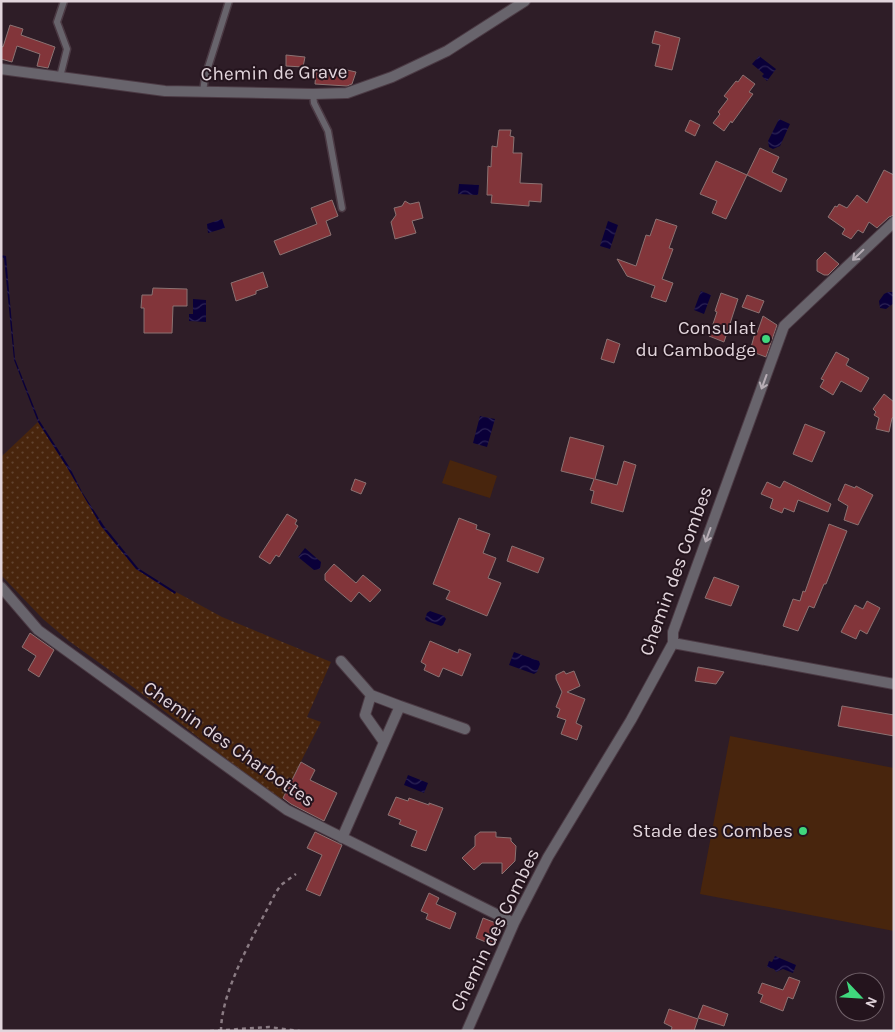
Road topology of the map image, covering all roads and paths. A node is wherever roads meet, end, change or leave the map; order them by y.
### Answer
1 (64, 1) edge
2 (229, 1) edge
3 (525, 1) edge
4 (1, 68) edge
5 (60, 77) junction
6 (203, 92) junction
7 (313, 94) junction
8 (342, 208) dead end
9 (894, 222) edge
10 (1, 587) edge
11 (673, 643) junction
12 (340, 661) dead end
13 (894, 684) edge
14 (371, 695) junction
15 (400, 706) junction
16 (465, 729) dead end
17 (384, 742) junction
18 (342, 838) junction
19 (296, 874) dead end
20 (514, 923) junction
21 (221, 1030) edge
22 (210, 1031) edge
23 (300, 1031) edge
24 (467, 1031) edge

1 - 5 lane
2 - 6 lane
3 - 7 street, Chemin de Grave
4 - 5 street, Chemin de Grave
5 - 6 street, Chemin de Grave
6 - 7 street, Chemin de Grave
7 - 8 lane
9 -> 11 street, Chemin des Combes
10 - 18 street, Chemin des Charbottes
11 - 13 street
11 - 20 street, Chemin des Combes
12 - 14 street
14 - 15 street
14 - 17 street
15 - 16 street
15 - 17 street
17 - 18 street
18 - 20 street, Chemin des Charbottes
19 - 21 path
20 - 24 street, Chemin des Combes
21 - 22 path
21 - 23 path

